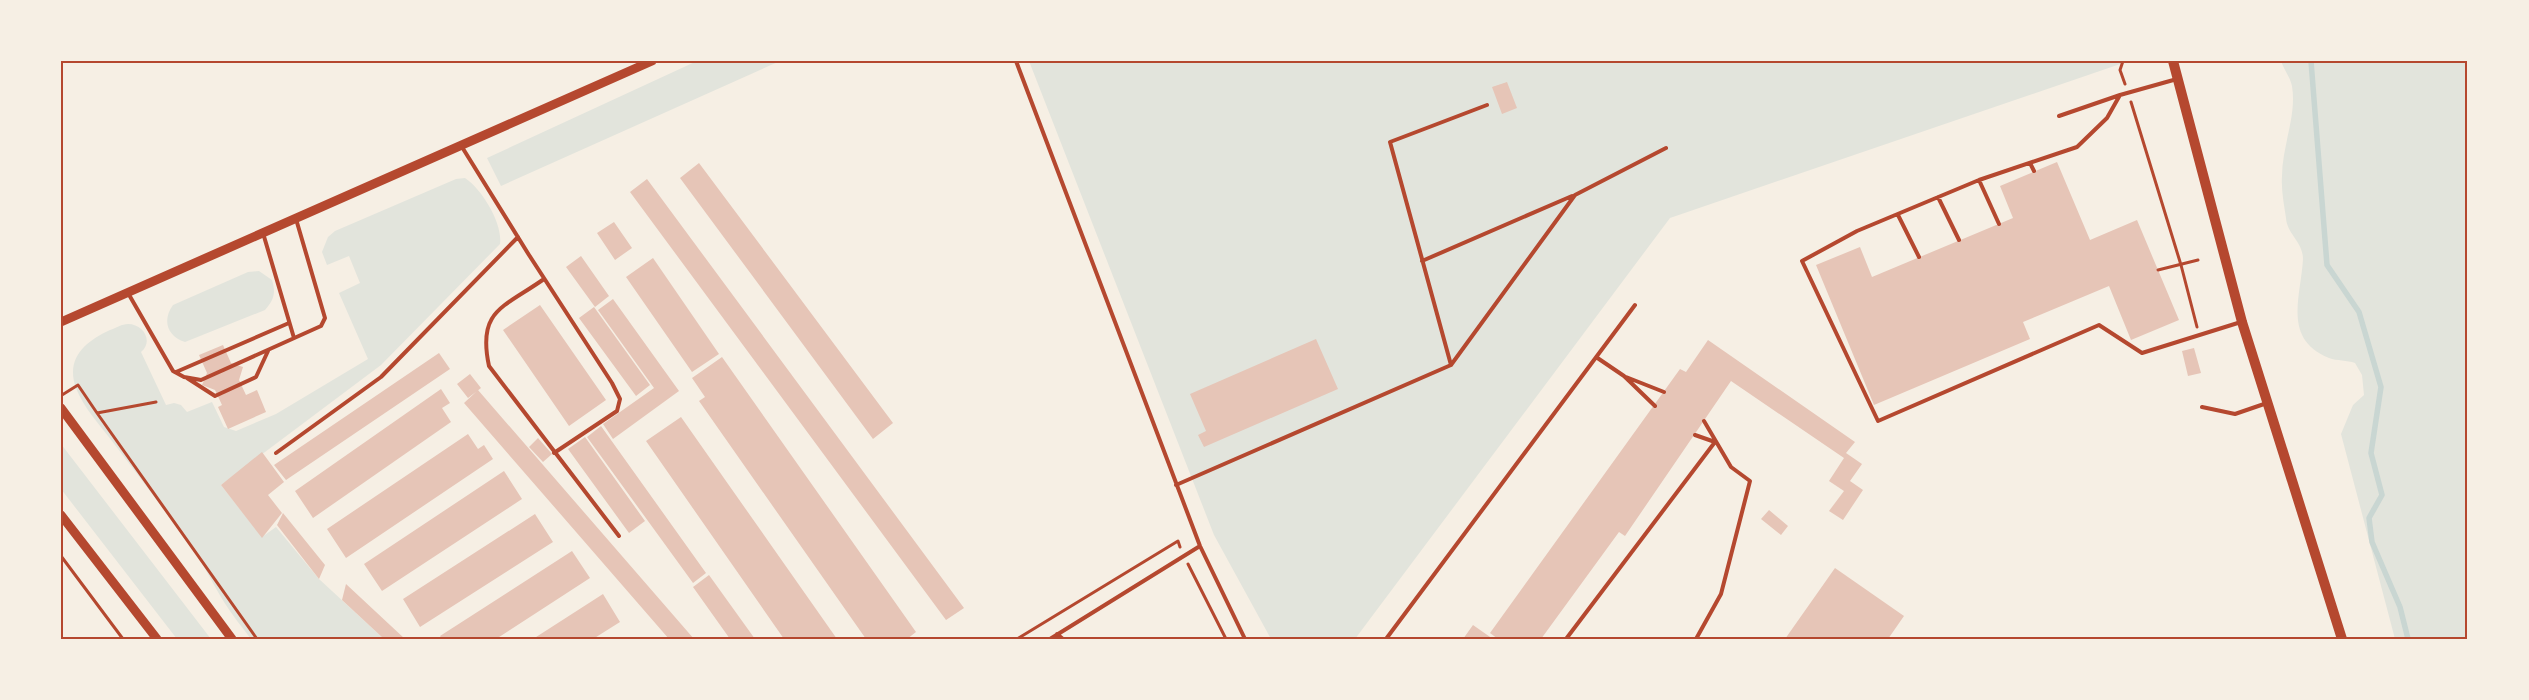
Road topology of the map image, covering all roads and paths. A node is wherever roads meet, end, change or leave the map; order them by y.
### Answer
1 (652, 61) edge
2 (1016, 61) edge
3 (2123, 61) edge
4 (2173, 61) edge
5 (2177, 79) junction
6 (2128, 93) junction
7 (2120, 95) junction
8 (1487, 105) dead end
9 (2059, 116) dead end
10 (462, 147) junction
11 (1666, 148) dead end
12 (2030, 162) junction
13 (2034, 171) dead end
14 (1979, 180) junction
15 (1574, 195) junction
16 (1938, 197) junction
17 (1898, 215) junction
18 (295, 219) junction
19 (1999, 224) dead end
20 (263, 233) junction
21 (518, 237) junction
22 (1959, 240) dead end
23 (1918, 257) dead end
24 (2198, 260) dead end
25 (1422, 261) junction
26 (2180, 265) junction
27 (2158, 270) dead end
28 (544, 279) junction
29 (127, 291) junction
30 (1635, 305) dead end
31 (61, 322) edge
32 (2242, 322) junction
33 (289, 323) junction
34 (2199, 334) junction
35 (294, 338) junction
36 (268, 351) junction
37 (1596, 357) junction
38 (1451, 365) junction
39 (176, 372) junction
40 (1624, 376) junction
41 (184, 377) junction
42 (1664, 392) dead end
43 (61, 395) edge
44 (156, 402) dead end
45 (2267, 403) junction
46 (1655, 406) dead end
47 (61, 408) edge
48 (2202, 408) dead end
49 (97, 413) junction
50 (1704, 421) dead end
51 (1695, 435) dead end
52 (1715, 442) junction
53 (276, 453) dead end
54 (554, 453) junction
55 (1176, 485) junction
56 (61, 515) edge
57 (619, 536) dead end
58 (1200, 546) junction
59 (61, 556) edge
60 (1057, 634) junction
61 (123, 639) edge
62 (157, 639) edge
63 (232, 639) edge
64 (257, 639) edge
65 (1050, 639) edge
66 (1064, 639) edge
67 (1245, 639) edge
68 (1386, 639) edge
69 (1566, 639) edge
70 (1696, 639) edge
71 (2342, 639) edge

1 - 10 street
2 - 55 lane
3 - 6 path
4 - 5 main road
5 - 6 lane
5 - 32 main road
6 - 7 lane
6 - 26 path
7 - 9 lane
7 - 12 lane
8 - 25 lane
10 - 18 street
10 - 21 lane
11 - 15 lane
12 - 13 lane
12 - 14 lane
14 - 16 lane
14 - 19 lane
15 - 25 lane
15 - 38 lane
16 - 17 lane
16 - 22 lane
17 - 23 lane
17 - 34 lane
18 - 20 street
18 - 35 lane
20 - 29 street
20 - 33 lane
21 - 28 lane
21 - 53 lane
24 - 26 path
25 - 38 lane
26 - 27 path
26 - 34 path
28 - 54 lane
28 - 54 lane
29 - 31 street
29 - 39 lane
30 - 37 lane
32 - 34 lane
32 - 45 main road
33 - 35 lane
33 - 39 lane
35 - 36 lane
36 - 41 lane
36 - 41 lane
37 - 40 lane
37 - 68 lane
38 - 55 lane
39 - 41 lane
40 - 42 lane
40 - 46 lane
43 - 49 path
44 - 49 path
45 - 48 lane
45 - 71 main road
47 - 63 street
49 - 64 path
50 - 52 lane
51 - 52 lane
52 - 69 lane
52 - 70 lane
54 - 57 lane
55 - 58 lane
56 - 62 street
58 - 60 lane
58 - 67 lane
59 - 61 path
60 - 65 lane
60 - 66 lane

